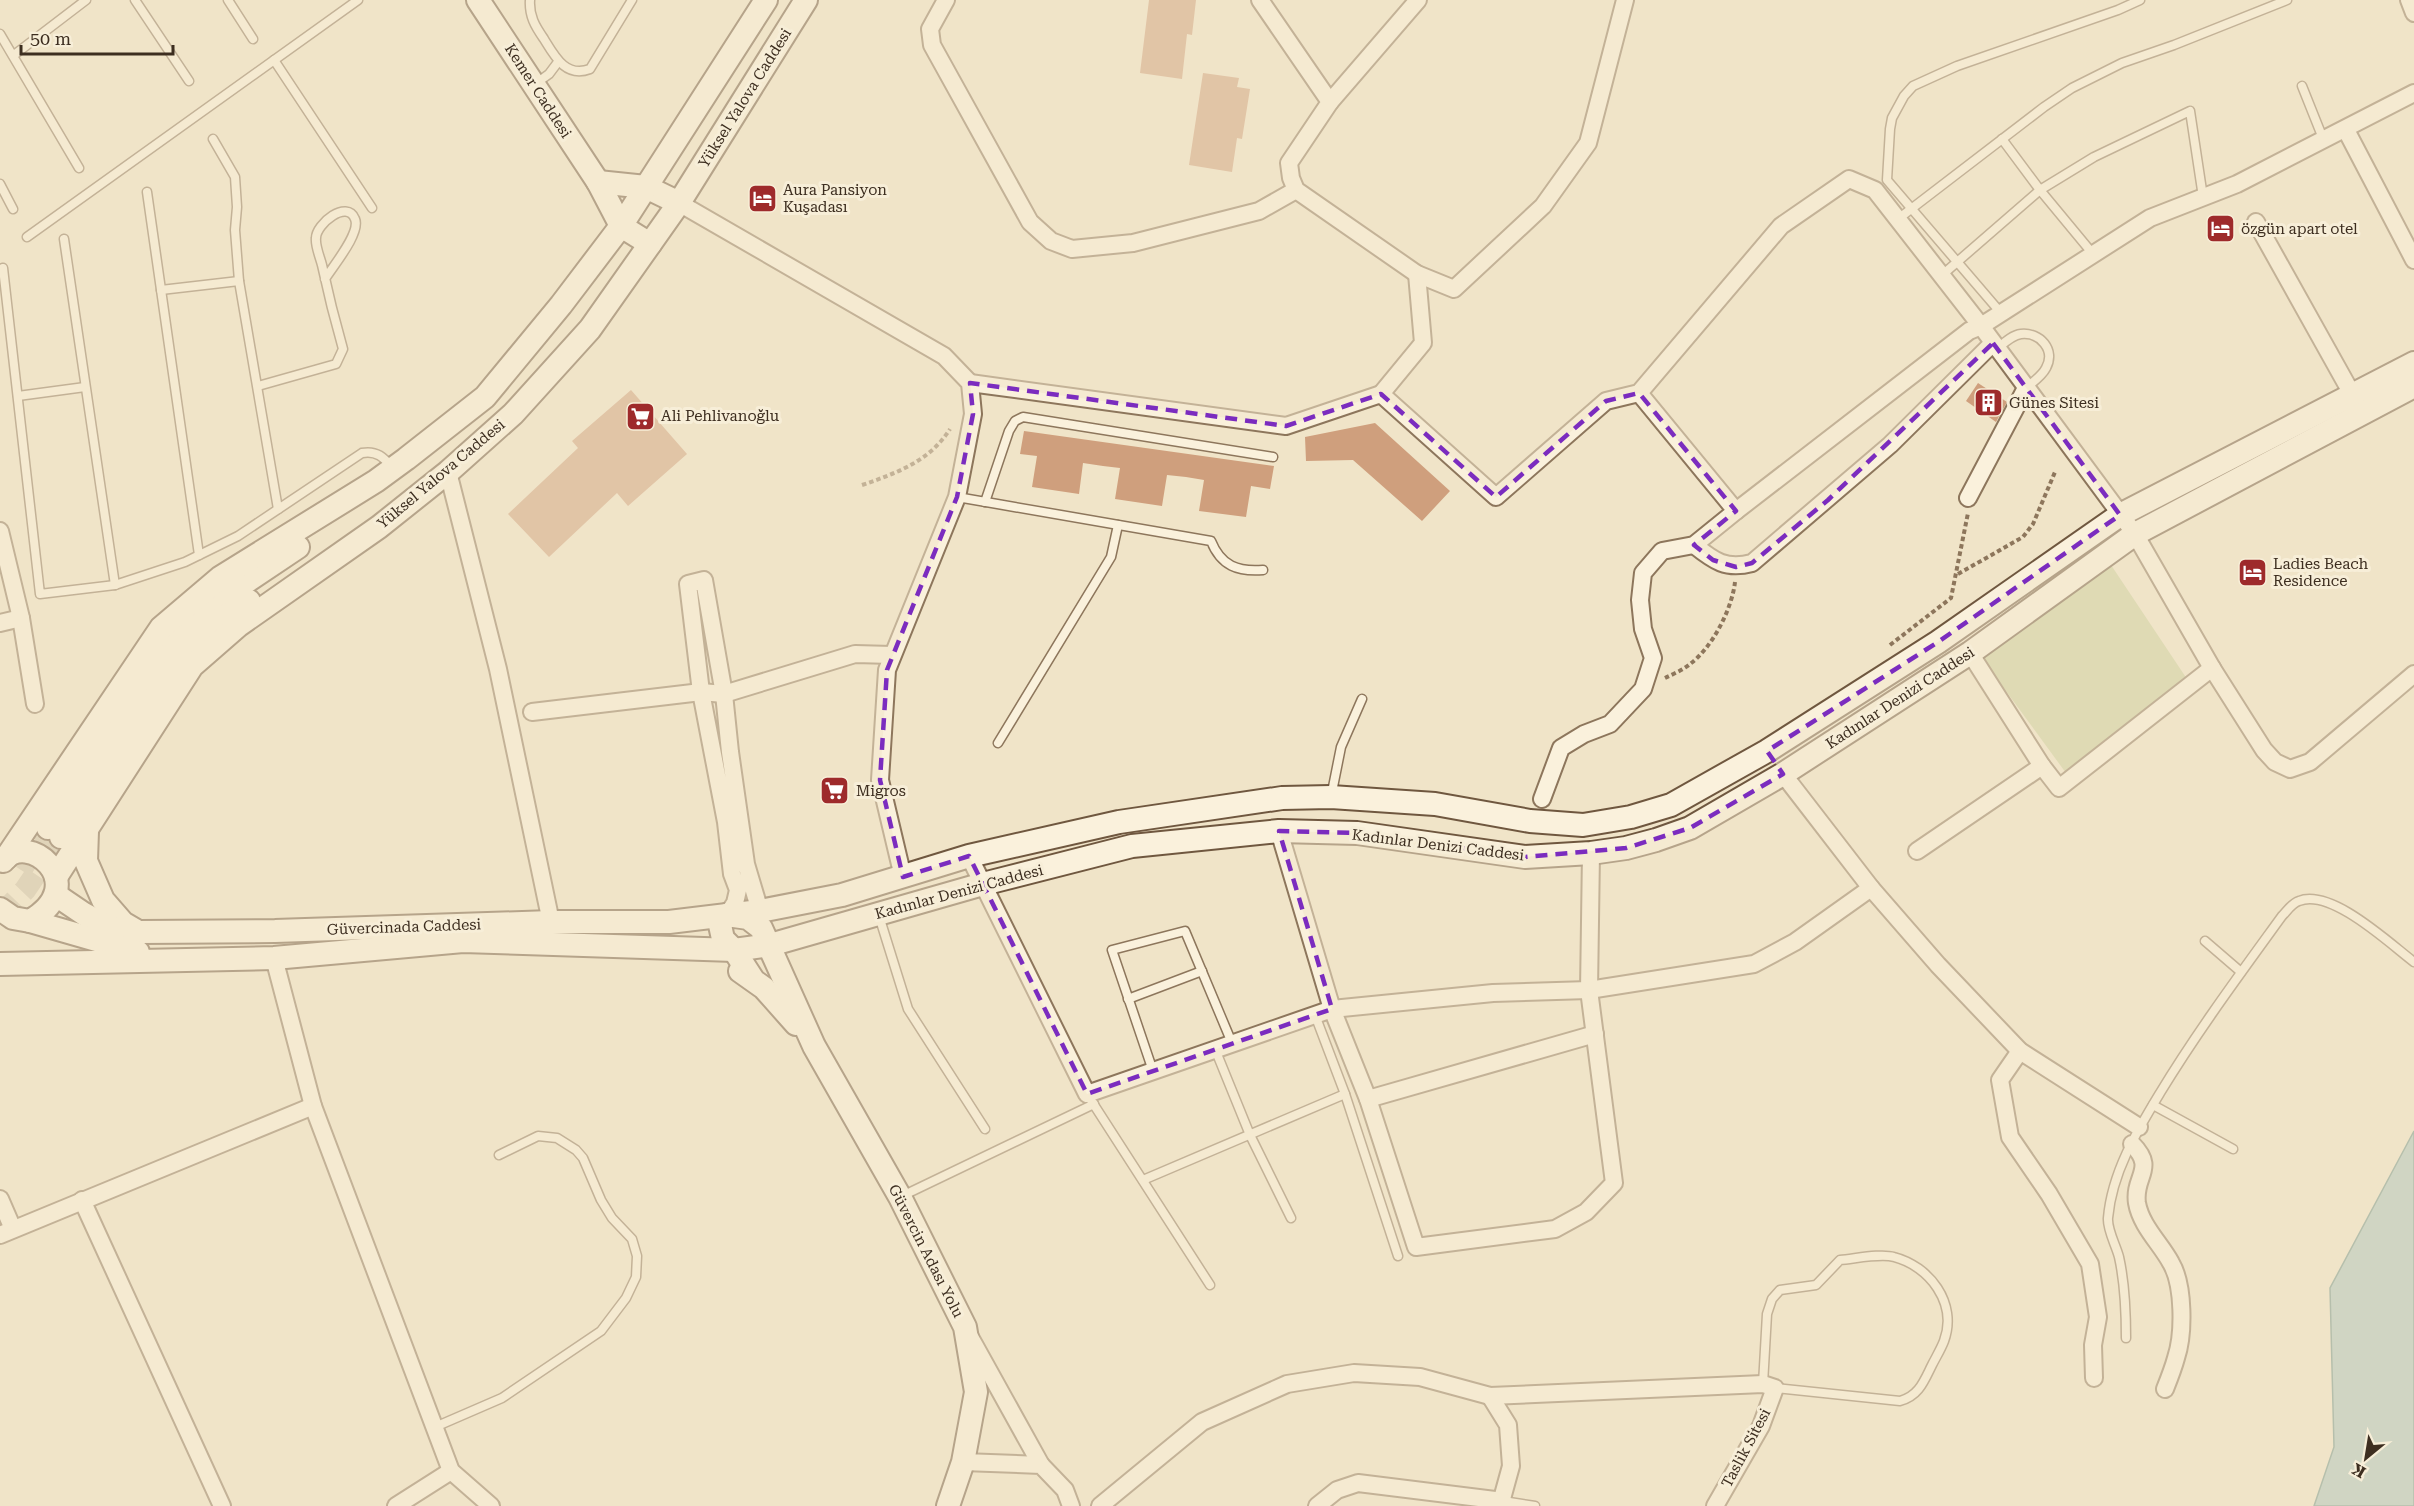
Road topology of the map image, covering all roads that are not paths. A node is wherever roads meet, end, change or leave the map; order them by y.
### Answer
1 (135, 0) edge
2 (228, 0) edge
3 (358, 0) edge
4 (478, 0) edge
5 (530, 0) edge
6 (632, 0) edge
7 (766, 0) edge
8 (806, 0) edge
9 (946, 0) edge
10 (1260, 0) edge
11 (1418, 0) edge
12 (1625, 0) edge
13 (2140, 0) edge
14 (2409, 0) edge
15 (2282, 1) edge
16 (81, 2) edge
17 (2414, 13) edge
18 (0, 34) edge
19 (253, 39) dead end
20 (14, 55) junction
21 (274, 60) junction
22 (558, 62) junction
23 (189, 81) dead end
24 (534, 85) junction
25 (2302, 86) dead end
26 (2414, 93) edge
27 (1330, 102) junction
28 (2346, 130) junction
29 (213, 139) dead end
30 (2002, 139) junction
31 (2324, 141) junction
32 (79, 168) dead end
33 (598, 182) junction
34 (0, 184) edge
35 (646, 187) junction
36 (1296, 190) junction
37 (2040, 190) junction
38 (147, 192) dead end
39 (2204, 197) junction
40 (679, 203) junction
41 (372, 208) dead end
42 (13, 209) dead end
43 (1904, 214) junction
44 (2256, 222) dead end
45 (621, 226) junction
46 (27, 237) dead end
47 (64, 239) dead end
48 (650, 244) junction
49 (2093, 254) junction
50 (2414, 260) edge
51 (1958, 262) junction
52 (3, 268) dead end
53 (1418, 274) junction
54 (1941, 276) junction
55 (325, 279) junction
56 (239, 280) junction
57 (161, 290) junction
58 (2001, 313) junction
59 (1981, 326) junction
60 (1995, 346) junction
61 (2414, 363) edge
62 (970, 383) junction
63 (258, 386) junction
64 (2414, 386) edge
65 (85, 387) junction
66 (2026, 388) junction
67 (1639, 393) junction
68 (1381, 394) junction
69 (2352, 394) junction
70 (18, 396) junction
71 (1273, 457) dead end
72 (448, 472) junction
73 (385, 475) junction
74 (416, 496) junction
75 (957, 497) junction
76 (1968, 498) road end
77 (985, 502) junction
78 (278, 509) junction
79 (1736, 511) junction
80 (2120, 515) junction
81 (1118, 525) junction
82 (0, 531) edge
83 (2135, 534) junction
84 (1694, 544) junction
85 (199, 555) junction
86 (1263, 570) dead end
87 (114, 585) junction
88 (21, 618) junction
89 (0, 623) edge
90 (1970, 653) junction
91 (892, 655) junction
92 (2212, 668) junction
93 (2414, 674) edge
94 (701, 692) junction
95 (724, 694) junction
96 (1362, 699) dead end
97 (35, 704) dead end
98 (532, 712) dead end
99 (999, 743) dead end
100 (1767, 751) junction
101 (2042, 766) junction
102 (1783, 774) junction
103 (1331, 797) junction
104 (1542, 799) dead end
105 (87, 830) junction
106 (1279, 831) junction
107 (1917, 851) dead end
108 (1591, 853) junction
109 (969, 856) junction
110 (3, 861) edge
111 (903, 877) junction
112 (983, 884) junction
113 (56, 886) junction
114 (1871, 888) junction
115 (760, 910) junction
116 (879, 914) junction
117 (727, 915) junction
118 (11, 920) edge
119 (551, 922) junction
120 (139, 932) junction
121 (2205, 941) dead end
122 (770, 945) junction
123 (675, 947) junction
124 (734, 950) junction
125 (274, 958) junction
126 (176, 959) junction
127 (2414, 963) edge
128 (0, 964) edge
129 (1202, 971) junction
130 (2241, 972) junction
131 (752, 978) junction
132 (1589, 990) junction
133 (1128, 999) junction
134 (1332, 1009) junction
135 (1315, 1015) junction
136 (1595, 1034) junction
137 (1232, 1043) junction
138 (814, 1046) junction
139 (1215, 1049) junction
140 (2020, 1051) junction
141 (1153, 1071) junction
142 (1345, 1094) junction
143 (1090, 1099) junction
144 (1368, 1099) junction
145 (2153, 1105) junction
146 (313, 1106) junction
147 (2139, 1127) junction
148 (985, 1128) dead end
149 (1250, 1135) junction
150 (2132, 1144) junction
151 (2233, 1149) dead end
152 (499, 1155) dead end
153 (1143, 1180) junction
154 (900, 1197) junction
155 (0, 1199) edge
156 (82, 1200) junction
157 (1291, 1218) dead end
158 (7, 1232) edge
159 (1398, 1256) dead end
160 (1210, 1285) dead end
161 (965, 1327) junction
162 (2126, 1338) dead end
163 (2094, 1378) dead end
164 (1769, 1386) junction
165 (2165, 1389) dead end
166 (1490, 1396) junction
167 (435, 1427) junction
168 (963, 1462) junction
169 (1041, 1465) junction
170 (451, 1471) junction
171 (1502, 1504) edge
172 (222, 1506) edge
173 (396, 1506) edge
174 (491, 1506) edge
175 (948, 1506) edge
176 (1071, 1506) edge
177 (1100, 1506) edge
178 (1317, 1506) edge
179 (1535, 1506) edge
180 (1714, 1506) edge

1 - 23 lane
2 - 19 lane
3 - 21 lane
4 - 24 main road, Kemer Caddesi
5 - 22 lane
6 - 22 lane
7 - 35 main road, Yüksel Yalova Caddesi
8 - 40 main road, Yüksel Yalova Caddesi
9 - 36 street
10 - 27 street
11 - 27 street
12 - 53 street
13 - 43 lane
14 - 17 street
15 - 30 lane
16 - 20 lane
18 - 20 lane
20 - 32 lane
21 - 41 lane
21 - 46 lane
22 - 24 lane
24 - 33 main road, Kemer Caddesi
25 - 31 lane
26 - 28 street
27 - 36 street
28 - 31 street
28 - 50 street
29 - 56 lane
30 - 37 lane
30 - 43 lane
31 - 39 street
33 - 35 main road
33 - 45 main road, Kemer Caddesi
34 - 42 lane
35 - 40 main road
35 - 45 main road, Yüksel Yalova Caddesi
36 - 53 street
37 - 39 lane
37 - 49 lane
37 - 51 lane
38 - 57 lane
39 - 49 street
40 - 48 main road, Yüksel Yalova Caddesi
40 - 62 street
43 - 51 lane
43 - 54 street
43 - 67 street
44 - 69 street
45 - 48 main road
45 - 73 main road, Yüksel Yalova Caddesi
47 - 65 lane
48 - 72 main road, Yüksel Yalova Caddesi
49 - 58 street
51 - 54 lane
51 - 58 lane
52 - 70 lane
53 - 68 street
54 - 59 street
55 - 55 lane
55 - 63 lane
56 - 57 lane
56 - 63 lane
57 - 85 lane
58 - 59 street
59 - 60 street
59 - 79 street
60 - 66 street
60 - 66 lane
60 - 84 street
61 - 69 main road, Kadınlar Denizi Caddesi
62 - 68 street
62 - 75 street
63 - 78 lane
64 - 83 main road, Kadınlar Denizi Caddesi
65 - 70 lane
65 - 87 lane
66 - 76 street
66 - 80 street
67 - 68 street
67 - 79 street
69 - 80 main road, Kadınlar Denizi Caddesi
70 - 87 lane
71 - 77 lane
72 - 74 main road, Yüksel Yalova Caddesi
72 - 119 street
73 - 74 main road
73 - 78 lane
73 - 110 main road, Yüksel Yalova Caddesi
74 - 105 main road, Yüksel Yalova Caddesi
75 - 77 lane
75 - 91 street
77 - 81 lane
78 - 85 lane
79 - 84 street
80 - 83 street
80 - 100 main road, Kadınlar Denizi Caddesi
81 - 86 lane
81 - 99 lane
82 - 88 street
83 - 90 main road, Kadınlar Denizi Caddesi
83 - 92 street
84 - 104 street
85 - 87 lane
88 - 89 street
88 - 97 street
90 - 101 street
90 - 102 main road, Kadınlar Denizi Caddesi
91 - 95 street
91 - 111 street
92 - 93 street
92 - 101 street
94 - 95 street
94 - 95 street
94 - 98 street
94 - 117 street
95 - 115 street
96 - 103 lane
100 - 102 main road
100 - 103 main road, Kadınlar Denizi Caddesi
101 - 107 street
102 - 108 main road, Kadınlar Denizi Caddesi
102 - 114 street
103 - 109 main road, Kadınlar Denizi Caddesi
105 - 113 main road, Yüksel Yalova Caddesi
105 - 120 main road
106 - 108 main road, Kadınlar Denizi Caddesi
106 - 112 main road, Kadınlar Denizi Caddesi
106 - 134 street
108 - 132 street
109 - 111 main road, Kadınlar Denizi Caddesi
109 - 112 street
110 - 113 main road, Güvercinada Caddesi
111 - 115 main road, Kadınlar Denizi Caddesi
112 - 116 main road, Kadınlar Denizi Caddesi
112 - 143 street
113 - 118 main road, Yüksel Yalova Caddesi
113 - 120 main road, Güvercinada Caddesi
114 - 132 street
114 - 140 street
115 - 117 main road, Güvercinada Caddesi
115 - 122 main road
116 - 122 main road, Kadınlar Denizi Caddesi
116 - 148 lane
117 - 119 main road, Güvercinada Caddesi
117 - 122 main road
117 - 124 main road
118 - 126 main road
119 - 120 main road, Güvercinada Caddesi
121 - 130 lane
122 - 124 main road, Kadınlar Denizi Caddesi
122 - 138 main road, Güvercin Adası Yolu
123 - 124 main road, Kadınlar Denizi Caddesi
123 - 125 main road, Güvercinada Caddesi
123 - 131 main road, Güvercin Adası Yolu
124 - 131 main road
125 - 126 main road, Güvercinada Caddesi
125 - 146 street
126 - 128 main road, Güvercinada Caddesi
127 - 130 lane
129 - 133 lane
129 - 133 lane
129 - 137 lane
130 - 145 lane
131 - 138 main road, Güvercin Adası Yolu
132 - 134 street
132 - 136 street
133 - 141 lane
134 - 135 street
134 - 144 street
135 - 137 street
135 - 142 lane
136 - 144 street
136 - 144 street
137 - 139 street
138 - 154 main road, Güvercin Adası Yolu
139 - 141 street
139 - 149 lane
140 - 147 street
140 - 163 street
141 - 143 street
142 - 149 lane
142 - 159 lane
143 - 153 lane
143 - 154 lane
145 - 147 lane
145 - 151 lane
146 - 156 street
146 - 167 street
147 - 150 lane
149 - 153 lane
149 - 157 lane
150 - 162 lane
150 - 165 street
152 - 167 lane
153 - 160 lane
154 - 161 main road, Güvercin Adası Yolu
155 - 158 street
156 - 158 street
156 - 172 street
161 - 168 main road, Güvercin Adası Yolu
161 - 169 street
164 - 164 lane
164 - 166 street
164 - 180 street, Taslik Sitesi
166 - 171 street
166 - 177 street
167 - 170 street
168 - 169 street
168 - 175 main road, Güvercin Adası Yolu
169 - 176 street
170 - 173 street
170 - 174 street
171 - 178 street
171 - 179 lane

